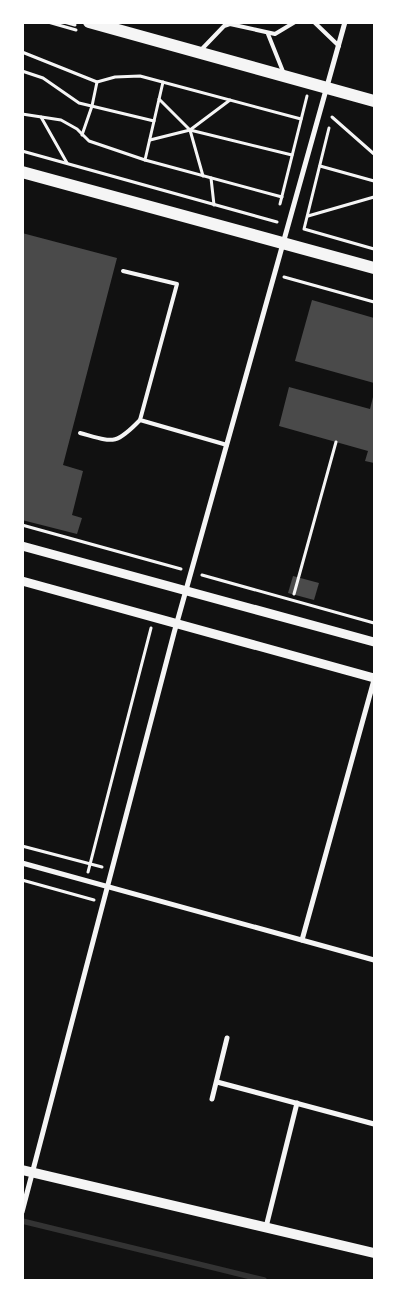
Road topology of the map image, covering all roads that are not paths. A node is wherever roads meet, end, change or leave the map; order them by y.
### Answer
1 (89, 22) edge
2 (295, 22) edge
3 (314, 22) edge
4 (345, 22) edge
5 (268, 34) junction
6 (339, 46) junction
7 (198, 52) junction
8 (284, 76) junction
9 (327, 88) junction
10 (374, 101) edge
11 (22, 172) edge
12 (283, 243) junction
13 (374, 268) edge
14 (123, 271) dead end
15 (140, 420) junction
16 (80, 433) dead end
17 (227, 445) junction
18 (22, 546) edge
19 (22, 581) edge
20 (186, 590) junction
21 (176, 624) junction
22 (374, 642) edge
23 (374, 679) edge
24 (22, 864) edge
25 (106, 886) junction
26 (302, 940) junction
27 (374, 960) edge
28 (227, 1038) dead end
29 (217, 1082) junction
30 (212, 1100) dead end
31 (297, 1103) junction
32 (374, 1124) edge
33 (28, 1171) edge
34 (23, 1211) edge
35 (266, 1228) junction
36 (374, 1254) edge

1 - 7 main road
2 - 5 lane
3 - 6 lane
4 - 6 street
5 - 7 lane
5 - 8 lane
6 - 9 street
7 - 8 main road
8 - 9 main road
9 - 10 main road
9 - 12 street
11 - 12 main road
12 - 13 main road
12 - 17 street
14 - 15 lane
15 - 16 lane
15 - 17 lane
17 - 20 street
18 - 20 street
19 - 21 street
20 - 21 street
20 - 22 street
21 - 23 street
21 - 25 street
23 - 26 street
24 - 25 street
25 - 26 street
25 - 33 street
26 - 27 street
28 - 29 street
29 - 30 street
29 - 31 street
31 - 32 street
31 - 35 street
33 - 34 street
33 - 35 main road
35 - 36 main road

